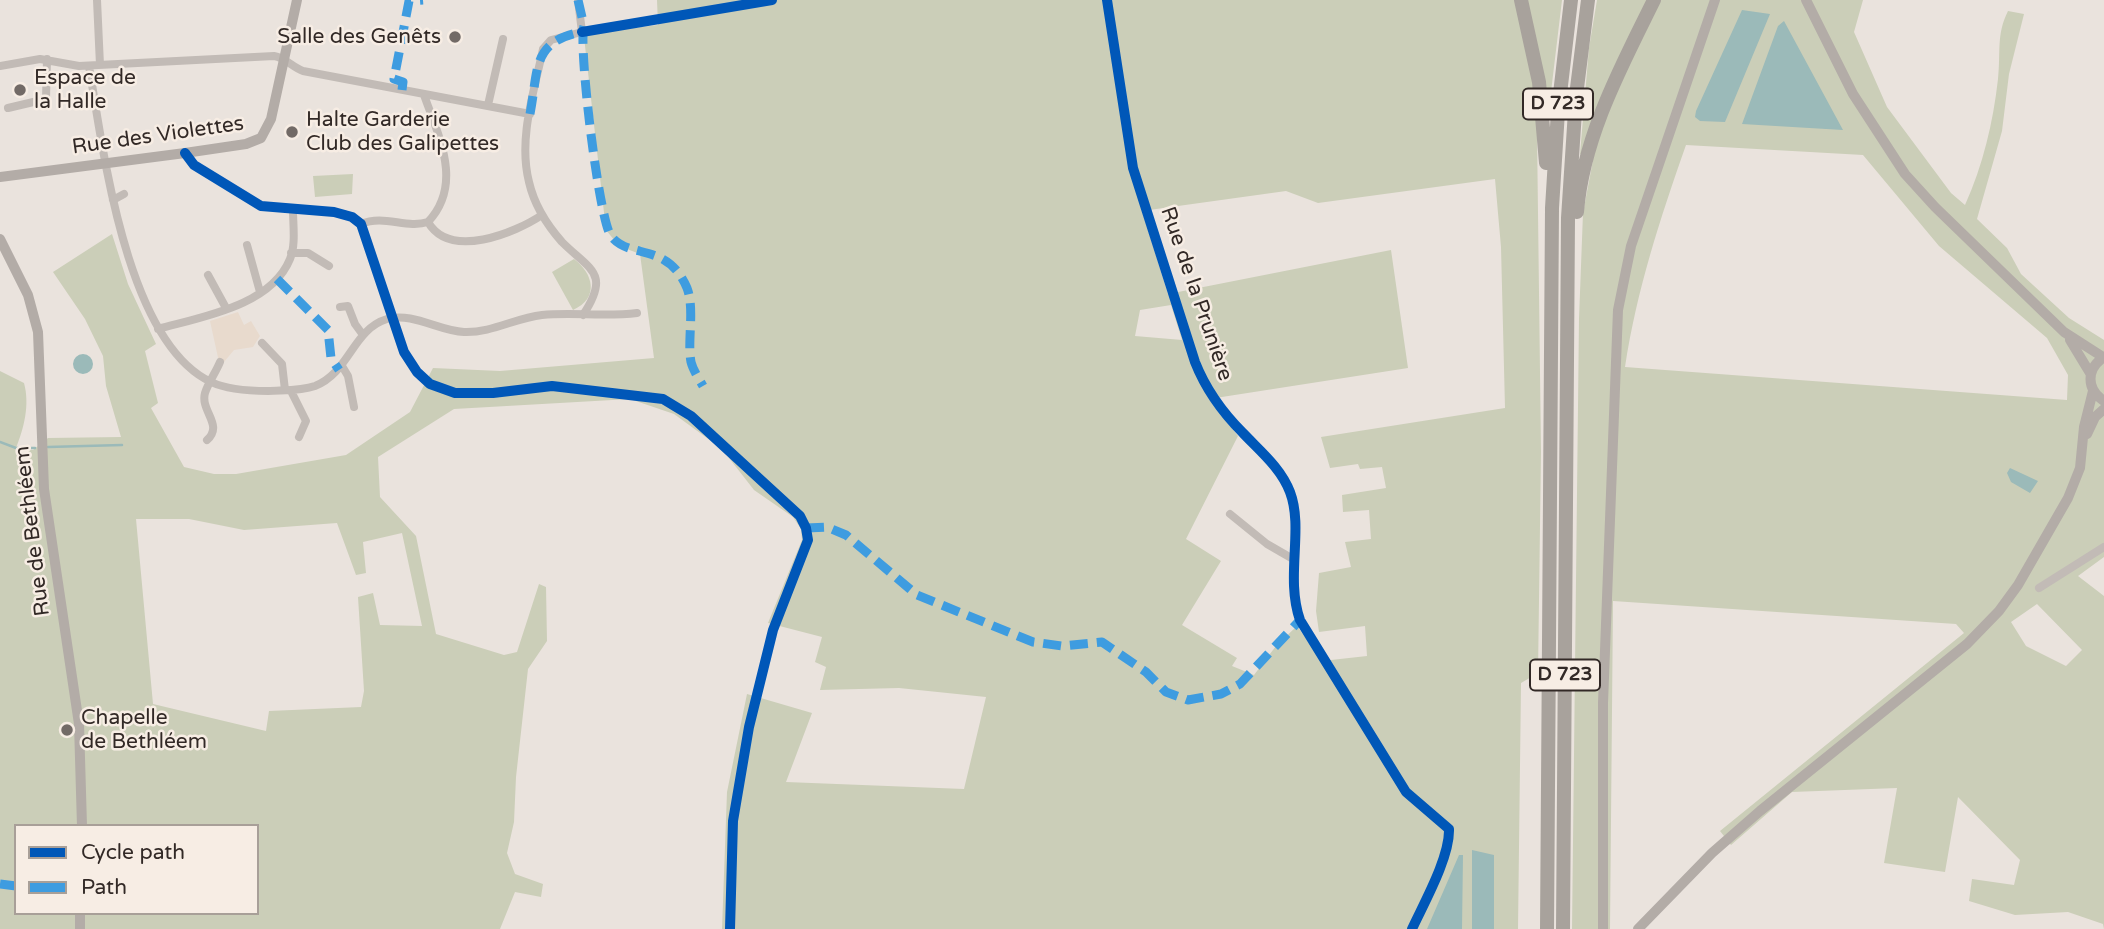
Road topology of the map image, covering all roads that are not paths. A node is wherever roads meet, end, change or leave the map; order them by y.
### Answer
1 (97, 0) edge
2 (297, 0) edge
3 (578, 0) edge
4 (1107, 0) edge
5 (1521, 0) edge
6 (1572, 0) edge
7 (1588, 0) edge
8 (1654, 0) edge
9 (1806, 0) edge
10 (1715, 2) edge
11 (503, 39) dead end
12 (47, 59) junction
13 (285, 59) junction
14 (0, 65) edge
15 (100, 65) junction
16 (89, 66) junction
17 (424, 95) junction
18 (488, 105) junction
19 (8, 108) dead end
20 (530, 114) junction
21 (190, 153) junction
22 (105, 164) junction
23 (0, 177) edge
24 (124, 194) dead end
25 (113, 200) junction
26 (1552, 208) junction
27 (293, 210) junction
28 (542, 215) junction
29 (428, 222) junction
30 (361, 224) junction
31 (0, 239) edge
32 (247, 245) dead end
33 (291, 253) junction
34 (329, 267) dead end
35 (208, 275) dead end
36 (1567, 275) junction
37 (260, 292) junction
38 (340, 307) dead end
39 (226, 308) junction
40 (636, 313) dead end
41 (583, 315) junction
42 (394, 317) junction
43 (158, 329) junction
44 (2064, 332) junction
45 (363, 335) junction
46 (262, 343) dead end
47 (2104, 357) edge
48 (220, 362) dead end
49 (342, 366) junction
50 (2091, 373) junction
51 (211, 382) junction
52 (288, 390) junction
53 (2092, 391) junction
54 (2104, 401) edge
55 (354, 407) dead end
56 (2104, 409) edge
57 (299, 438) dead end
58 (207, 440) dead end
59 (2084, 440) junction
60 (1230, 514) dead end
61 (2104, 547) edge
62 (1293, 559) junction
63 (2039, 588) dead end
64 (82, 824) edge
65 (730, 929) edge
66 (1412, 929) edge
67 (1546, 929) edge
68 (1563, 929) edge
69 (1603, 929) edge
70 (1639, 929) edge

1 - 15 street
2 - 13 street, Rue des Violettes
3 - 20 street
4 - 62 street, Rue de la Prunière
5 - 26 highway
6 - 26 highway, D 723
7 - 36 highway, D 723
8 - 36 highway
9 - 44 street
10 - 69 street
11 - 18 street
12 - 14 street
12 - 16 street
12 - 19 street
13 - 15 street
13 - 17 street
13 - 21 street, Rue des Violettes
15 - 16 street
16 - 22 street
17 - 18 street
17 - 29 street
18 - 20 street
20 - 28 street
21 - 22 street, Rue des Violettes
21 - 27 street
22 - 23 street, Rue des Violettes
22 - 25 street
24 - 25 street
25 - 43 street
26 - 67 highway, D 723
27 - 30 street
27 - 33 street
28 - 29 street
28 - 41 street
29 - 30 street
30 - 42 street
31 - 64 street, Rue de Bethléem
32 - 37 street
33 - 34 street
33 - 37 street
35 - 39 street
36 - 68 highway, D 723
37 - 39 street
38 - 45 street
39 - 43 street
40 - 41 street
41 - 42 street
42 - 45 street
42 - 65 street
43 - 51 street
44 - 47 street
44 - 50 street
45 - 49 street
46 - 52 street
47 - 50 street
48 - 51 street
49 - 52 street
49 - 55 street
50 - 53 street
51 - 52 street
51 - 58 street
52 - 57 street
53 - 54 street
53 - 59 street
56 - 59 street
59 - 70 street
60 - 62 street
61 - 63 street
62 - 66 street, Rue de la Prunière

